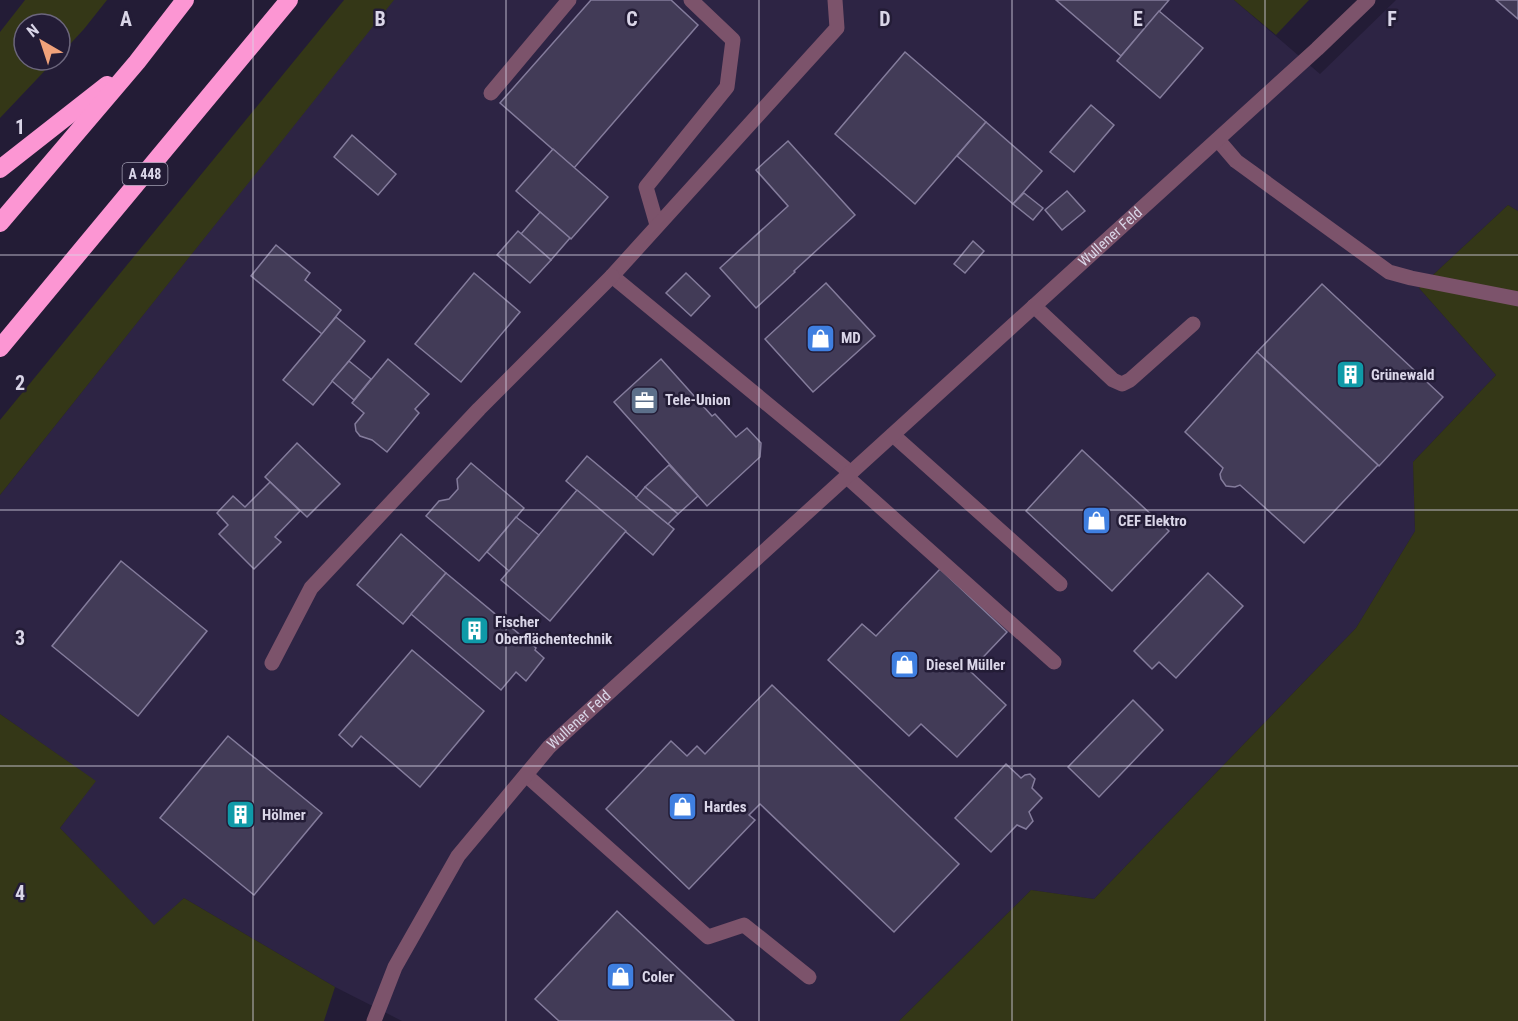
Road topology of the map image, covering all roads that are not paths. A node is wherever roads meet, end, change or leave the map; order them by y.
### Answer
1 (185, 0) edge
2 (289, 0) edge
3 (569, 0) edge
4 (691, 0) edge
5 (835, 0) edge
6 (1368, 0) edge
7 (137, 62) junction
8 (491, 93) dead end
9 (1218, 140) junction
10 (0, 169) edge
11 (0, 223) edge
12 (657, 225) junction
13 (612, 276) junction
14 (1518, 299) edge
15 (1034, 306) junction
16 (1193, 324) dead end
17 (0, 348) edge
18 (893, 435) junction
19 (849, 475) junction
20 (1060, 584) dead end
21 (1054, 662) dead end
22 (272, 663) dead end
23 (526, 775) junction
24 (809, 977) dead end
25 (374, 1021) edge

1 - 7 highway
2 - 17 highway, A 448
3 - 8 street
4 - 12 street
5 - 12 street
6 - 9 street, Wullener Feld
7 - 10 highway
7 - 11 highway
9 - 14 street
9 - 15 street, Wullener Feld
12 - 13 street
13 - 19 street
13 - 22 street
15 - 16 street
15 - 18 street, Wullener Feld
18 - 19 street, Wullener Feld
18 - 20 street
19 - 21 street
19 - 23 street, Wullener Feld
23 - 24 street
23 - 25 street, Wullener Feld

